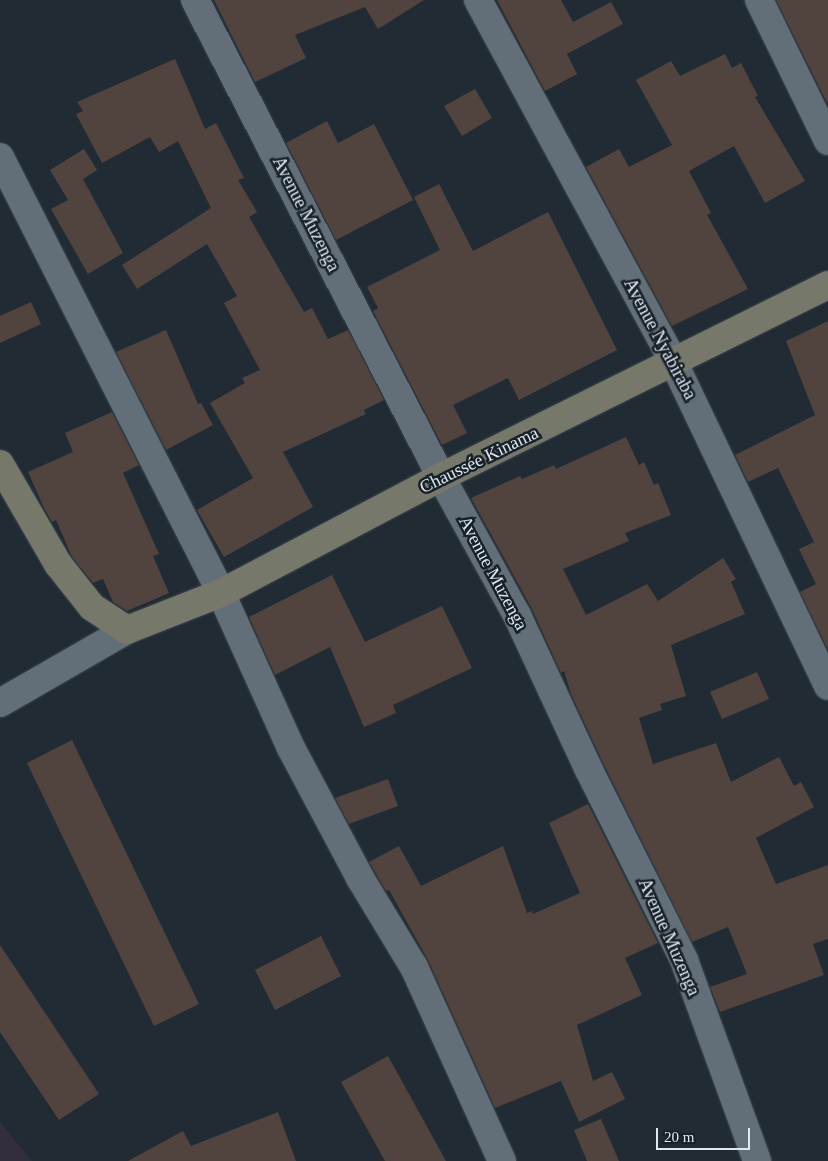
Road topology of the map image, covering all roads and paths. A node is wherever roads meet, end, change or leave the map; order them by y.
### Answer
1 (196, 0) edge
2 (478, 0) edge
3 (759, 0) edge
4 (828, 141) edge
5 (0, 157) edge
6 (828, 285) edge
7 (673, 361) junction
8 (0, 464) edge
9 (441, 477) junction
10 (222, 594) junction
11 (127, 630) junction
12 (828, 686) edge
13 (0, 703) edge
14 (502, 1161) edge
15 (757, 1161) edge

1 - 9 street, Avenue Muzenga
2 - 7 street, Avenue Nyabiraba
3 - 4 street
5 - 10 street
6 - 7 street, Chaussée Kinama
7 - 9 street, Chaussée Kinama
7 - 12 street, Avenue Nyabiraba
8 - 11 street
9 - 10 street, Chaussée Kinama
9 - 15 street, Avenue Muzenga
10 - 11 street, Chaussée Kinama
10 - 14 street
11 - 13 street

